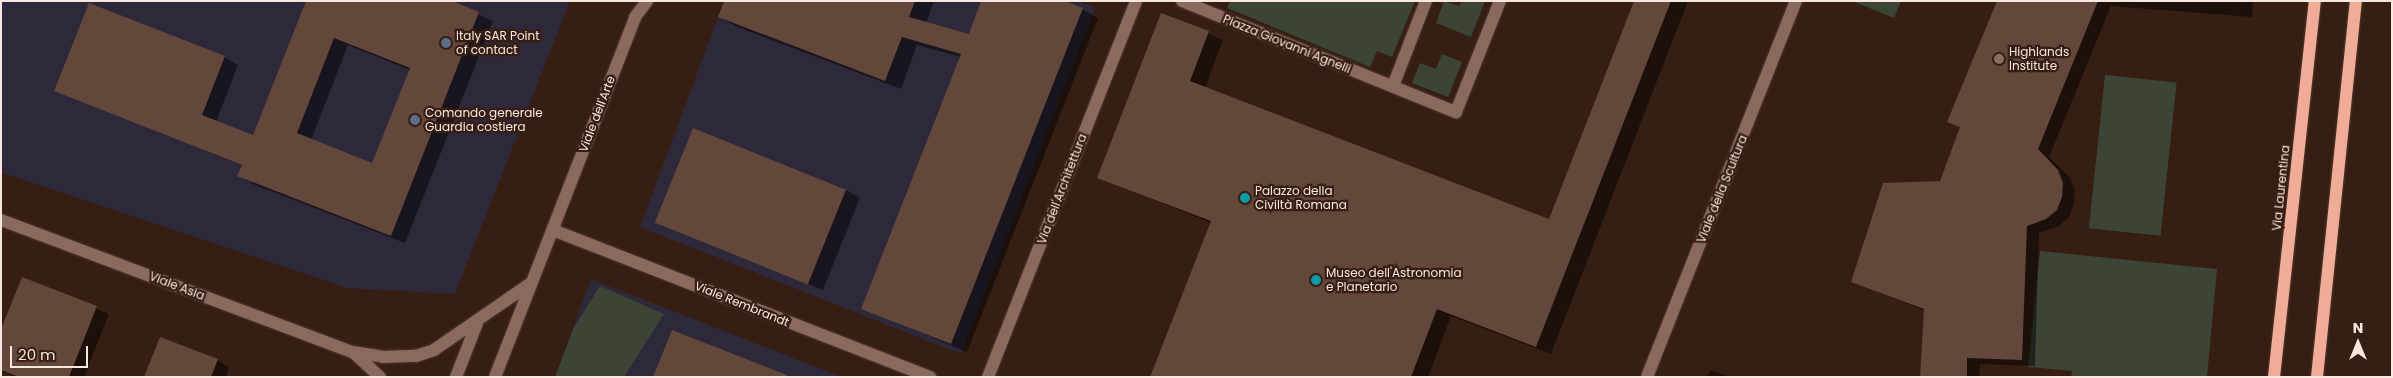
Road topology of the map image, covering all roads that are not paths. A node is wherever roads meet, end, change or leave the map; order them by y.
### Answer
1 (647, 1) edge
2 (1136, 1) edge
3 (1182, 1) edge
4 (1426, 1) edge
5 (1500, 1) edge
6 (1796, 1) edge
7 (2315, 1) edge
8 (2356, 1) edge
9 (1393, 86) junction
10 (1, 220) edge
11 (553, 230) junction
12 (531, 283) junction
13 (477, 323) junction
14 (353, 352) junction
15 (380, 377) edge
16 (456, 377) edge
17 (495, 377) edge
18 (930, 377) edge
19 (988, 377) edge
20 (1647, 377) edge
21 (2274, 377) edge
22 (2317, 377) edge

1 - 11 street, Viale dell'Arte
2 - 19 street, Via dell'Architettura
3 - 9 street, Piazza Giovanni Agnelli
4 - 9 street
5 - 9 street, Piazza Giovanni Agnelli
6 - 20 street, Viale della Scultura
7 - 21 main road, Via Laurentina
8 - 22 main road
10 - 14 street, Viale Asia
11 - 12 street, Viale dell'Arte
11 - 18 street, Viale Rembrandt
12 - 13 street
12 - 17 street, Viale dell'Arte
13 - 14 street
13 - 16 street
14 - 15 street

